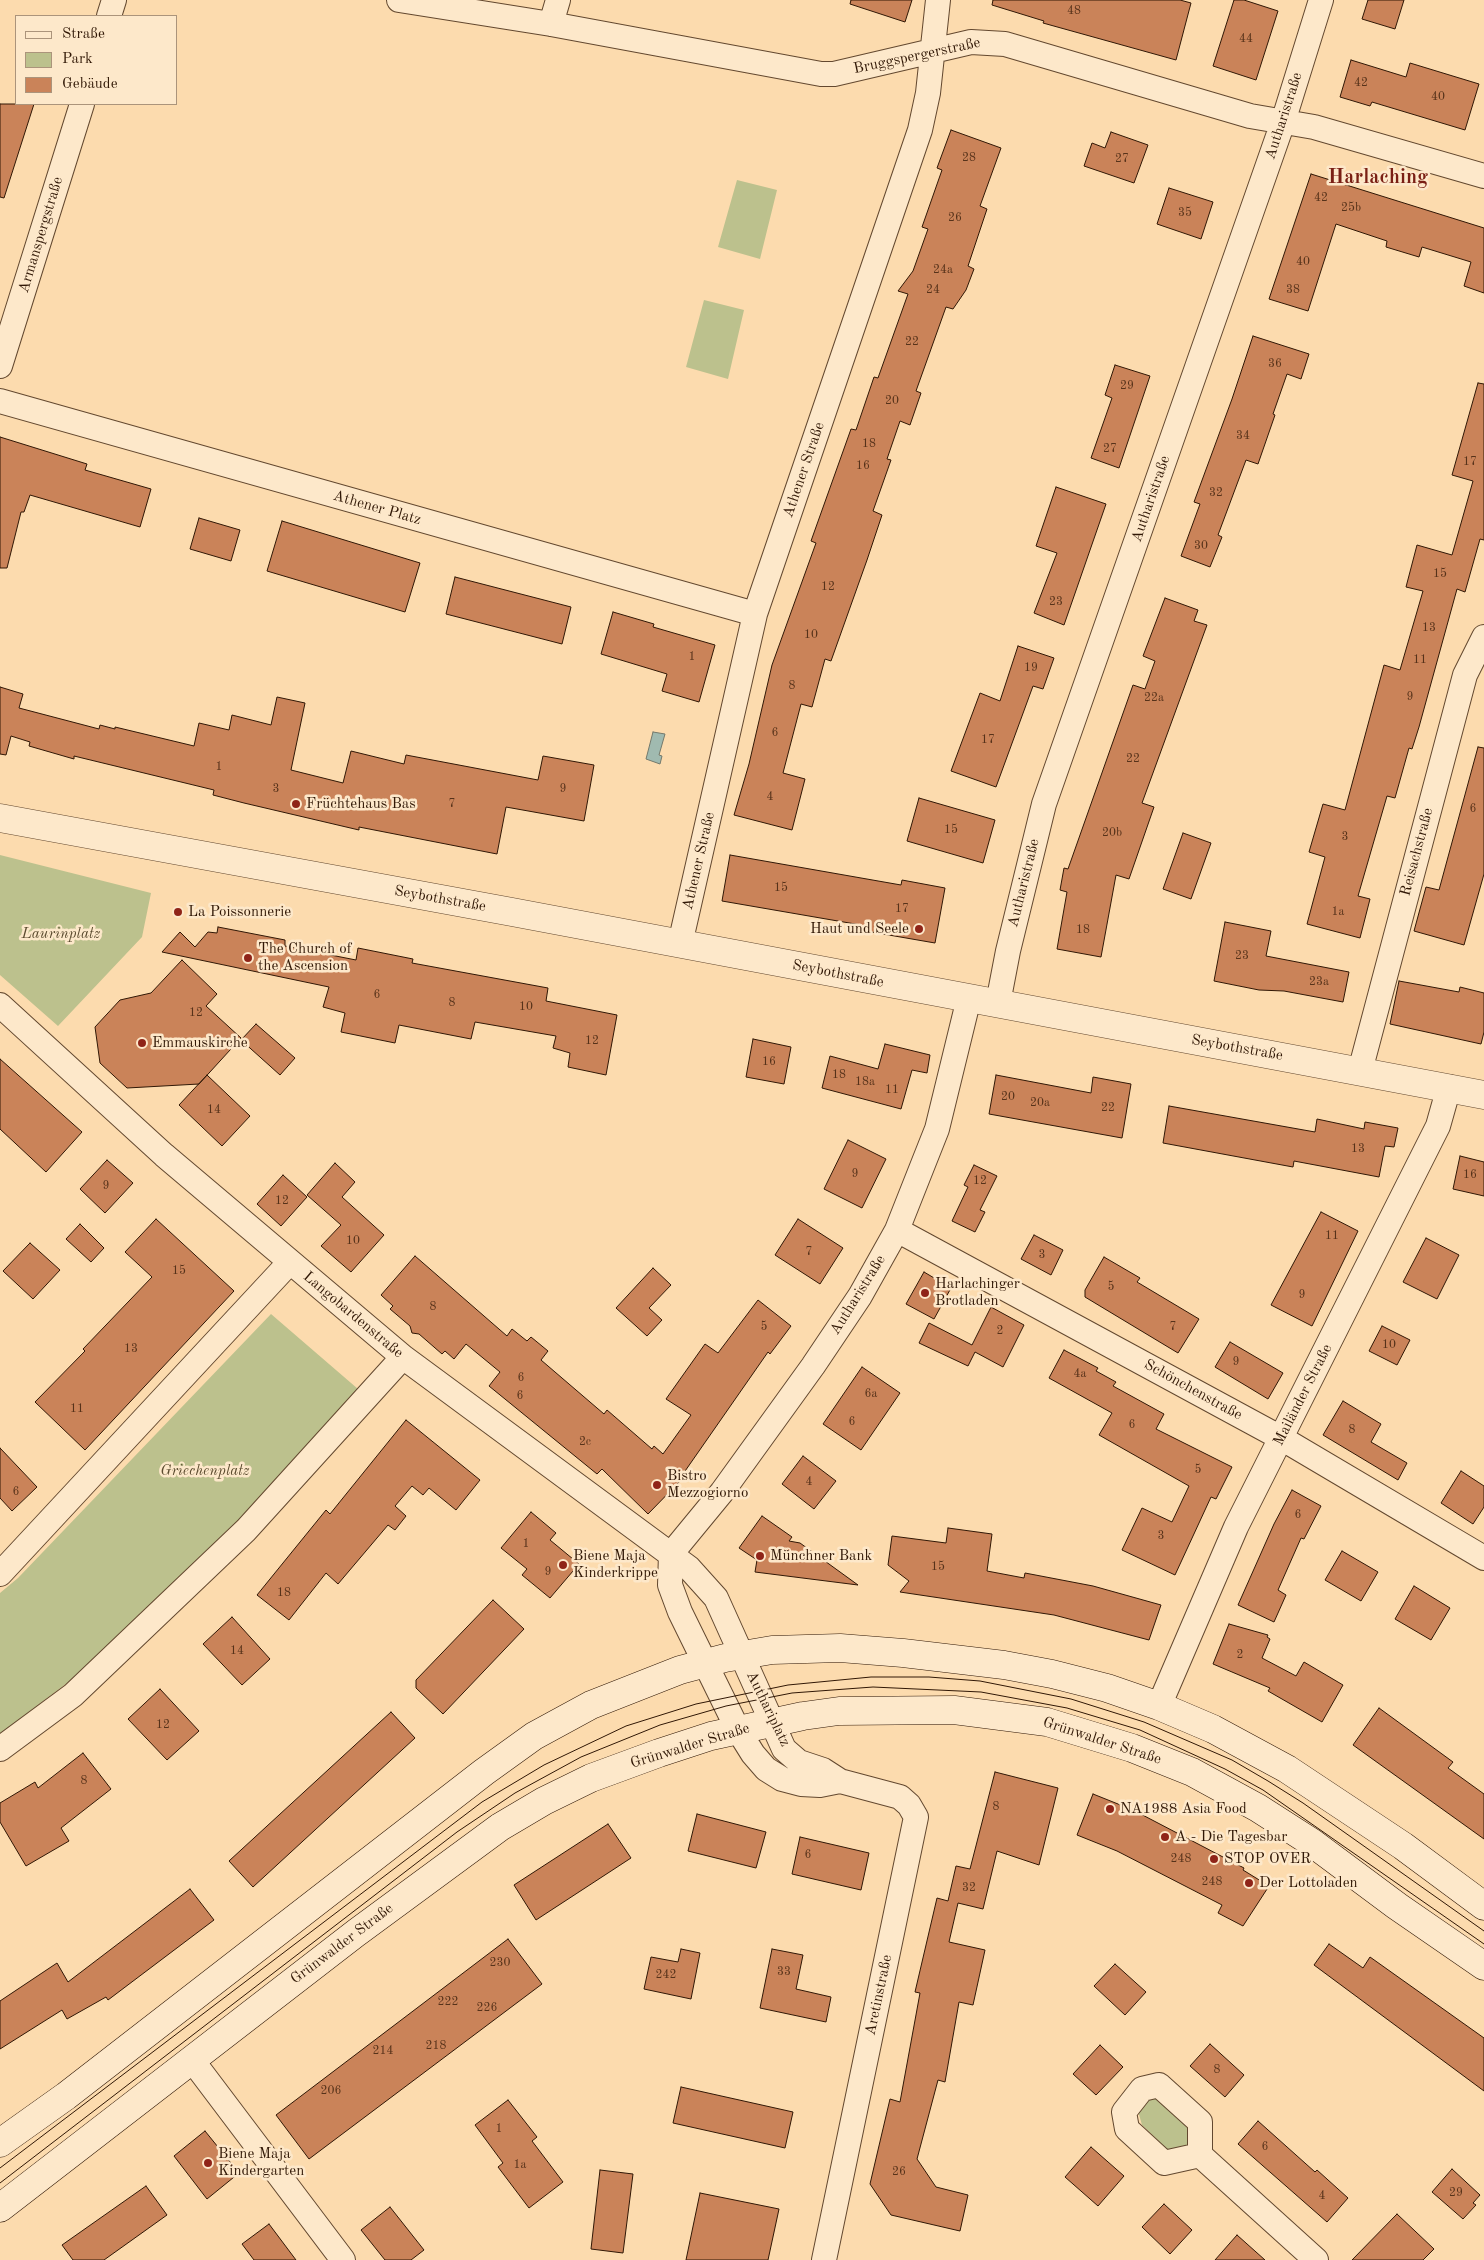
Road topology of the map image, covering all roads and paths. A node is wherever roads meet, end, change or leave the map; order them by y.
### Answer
1 (114, 0) edge
2 (399, 0) edge
3 (558, 0) edge
4 (938, 0) edge
5 (1321, 0) edge
6 (109, 15) edge
7 (551, 24) junction
8 (932, 52) junction
9 (82, 105) edge
10 (1283, 122) junction
11 (1484, 176) edge
12 (0, 366) edge
13 (0, 401) edge
14 (755, 614) junction
15 (1484, 637) edge
16 (0, 818) edge
17 (680, 944) junction
18 (970, 998) junction
19 (998, 1003) junction
20 (0, 1005) edge
21 (1360, 1070) junction
22 (1449, 1087) junction
23 (1484, 1095) edge
24 (898, 1230) junction
25 (290, 1262) junction
26 (403, 1357) junction
27 (1281, 1438) junction
28 (672, 1554) junction
29 (1483, 1554) edge
30 (3, 1566) edge
31 (742, 1655) junction
32 (706, 1663) junction
33 (1159, 1706) junction
34 (772, 1722) junction
35 (738, 1730) junction
36 (0, 1748) edge
37 (840, 1781) junction
38 (1484, 1906) edge
39 (1484, 1966) edge
40 (192, 2060) junction
41 (0, 2143) edge
42 (1200, 2155) dead end
43 (0, 2208) edge
44 (343, 2260) edge
45 (824, 2260) edge
46 (1316, 2260) edge

1 - 6 street
2 - 7 street, Bruggspergerstraße
3 - 7 street
4 - 8 street, Athener Straße
5 - 10 street, Autharistraße
7 - 8 street, Bruggspergerstraße
8 - 10 street, Bruggspergerstraße
8 - 14 street, Athener Straße
9 - 12 street, Armanspergstraße
10 - 11 street, Bruggspergerstraße
10 - 19 street, Autharistraße
13 - 14 street, Athener Platz
14 - 17 street, Athener Straße
15 - 21 street, Reisachstraße
16 - 17 main road, Seybothstraße
17 - 18 main road, Seybothstraße
18 - 19 main road, Seybothstraße
18 - 24 street, Autharistraße
19 - 21 main road, Seybothstraße
20 - 25 street, Langobardenstraße
21 - 22 main road, Seybothstraße
22 - 23 main road, Seybothstraße
22 - 27 street, Mailänder Straße
24 - 27 street, Schönchenstraße
24 - 28 street, Autharistraße
25 - 26 street, Langobardenstraße
25 - 30 street
26 - 28 street, Langobardenstraße
26 - 36 street
27 - 29 street, Schönchenstraße
27 - 33 street, Mailänder Straße
28 - 31 street, Authariplatz
28 - 32 street, Authariplatz
31 - 32 main road
31 - 33 main road
31 - 34 street, Authariplatz
32 - 35 street, Authariplatz
32 - 41 main road
33 - 38 main road
34 - 35 main road, Grünwalder Straße
34 - 37 street, Authariplatz
34 - 39 main road, Grünwalder Straße
35 - 37 street, Authariplatz
35 - 40 main road, Grünwalder Straße
37 - 45 street, Aretinstraße
40 - 43 main road, Grünwalder Straße
40 - 44 street
42 - 46 street

